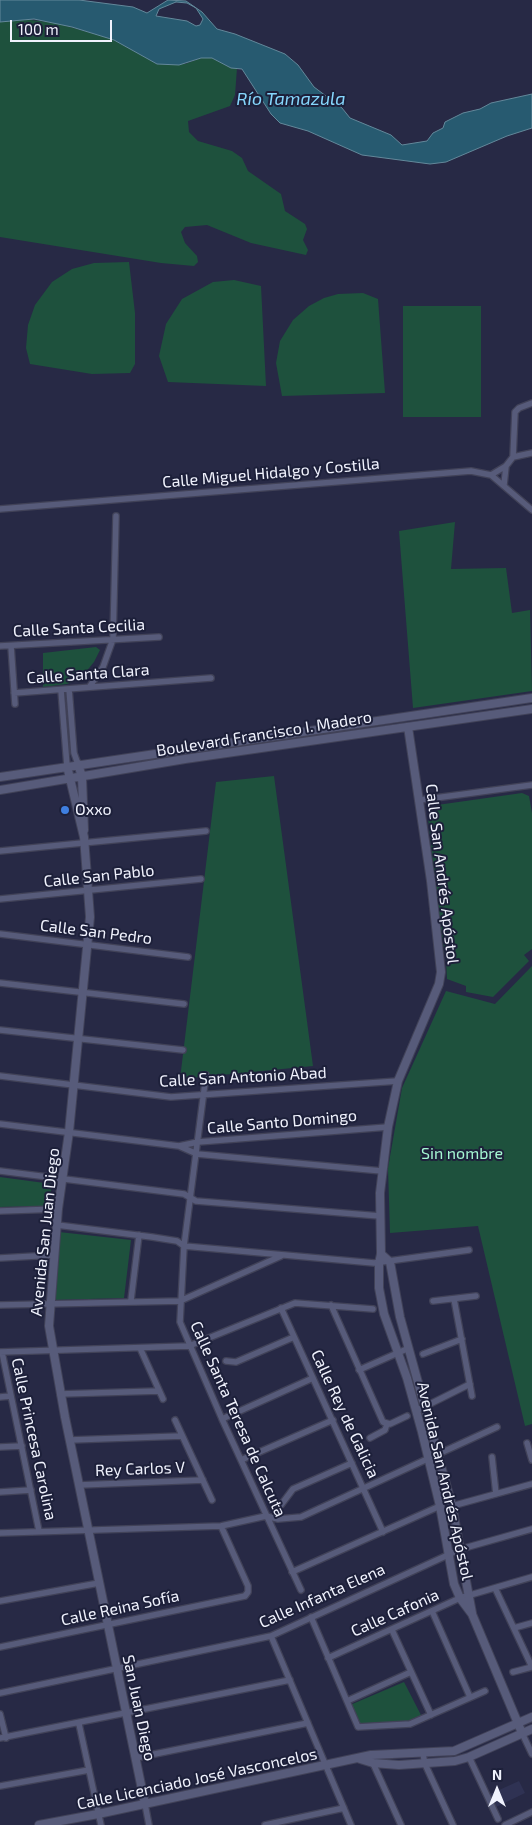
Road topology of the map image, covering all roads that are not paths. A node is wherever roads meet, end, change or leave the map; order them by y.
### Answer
1 (532, 403) edge
2 (532, 453) edge
3 (513, 457) junction
4 (506, 466) junction
5 (491, 476) junction
6 (504, 485) junction
7 (0, 509) edge
8 (532, 510) edge
9 (116, 516) dead end
10 (159, 637) dead end
11 (113, 639) junction
12 (0, 646) edge
13 (10, 646) junction
14 (211, 678) dead end
15 (90, 686) junction
16 (69, 689) junction
17 (61, 690) junction
18 (14, 693) junction
19 (532, 698) edge
20 (497, 703) junction
21 (15, 704) dead end
22 (532, 709) edge
23 (499, 714) junction
24 (408, 727) junction
25 (78, 764) junction
26 (67, 766) junction
27 (0, 777) edge
28 (82, 777) junction
29 (71, 779) junction
30 (532, 785) edge
31 (0, 790) edge
32 (420, 800) junction
33 (206, 831) dead end
34 (84, 841) junction
35 (0, 852) edge
36 (201, 879) dead end
37 (89, 891) junction
38 (0, 899) edge
39 (0, 934) edge
40 (87, 945) junction
41 (188, 958) dead end
42 (0, 983) edge
43 (83, 992) junction
44 (184, 1004) dead end
45 (0, 1030) edge
46 (78, 1038) junction
47 (183, 1050) dead end
48 (206, 1074) dead end
49 (0, 1076) edge
50 (398, 1080) junction
51 (74, 1085) junction
52 (204, 1096) junction
53 (0, 1124) edge
54 (388, 1127) junction
55 (69, 1132) junction
56 (198, 1142) junction
57 (180, 1146) junction
58 (196, 1154) junction
59 (0, 1171) edge
60 (382, 1171) junction
61 (62, 1179) junction
62 (190, 1197) junction
63 (58, 1209) junction
64 (0, 1210) edge
65 (380, 1216) junction
66 (56, 1225) junction
67 (139, 1235) junction
68 (184, 1246) junction
69 (469, 1250) dead end
70 (382, 1254) junction
71 (54, 1255) junction
72 (282, 1255) junction
73 (0, 1258) edge
74 (390, 1262) junction
75 (379, 1263) junction
76 (476, 1296) dead end
77 (454, 1299) junction
78 (131, 1300) junction
79 (180, 1301) junction
80 (433, 1301) dead end
81 (50, 1303) junction
82 (0, 1305) edge
83 (331, 1305) junction
84 (281, 1308) junction
85 (373, 1308) dead end
86 (294, 1337) junction
87 (462, 1339) junction
88 (189, 1346) junction
89 (140, 1348) junction
90 (409, 1348) junction
91 (52, 1350) junction
92 (1, 1352) edge
93 (399, 1353) junction
94 (423, 1354) dead end
95 (226, 1361) dead end
96 (359, 1370) junction
97 (313, 1378) junction
98 (470, 1384) junction
99 (159, 1391) junction
100 (60, 1394) junction
101 (0, 1396) edge
102 (11, 1396) junction
103 (472, 1396) dead end
104 (163, 1399) dead end
105 (426, 1407) junction
106 (416, 1411) junction
107 (407, 1416) dead end
108 (222, 1419) junction
109 (175, 1420) dead end
110 (333, 1420) junction
111 (387, 1424) junction
112 (497, 1426) dead end
113 (182, 1436) junction
114 (370, 1438) dead end
115 (70, 1440) junction
116 (526, 1443) dead end
117 (22, 1446) junction
118 (0, 1447) edge
119 (438, 1454) junction
120 (492, 1457) dead end
121 (428, 1459) junction
122 (241, 1460) junction
123 (532, 1460) edge
124 (352, 1463) junction
125 (203, 1480) junction
126 (532, 1484) edge
127 (79, 1485) junction
128 (364, 1488) junction
129 (31, 1490) junction
130 (0, 1492) edge
131 (496, 1494) junction
132 (212, 1500) dead end
133 (282, 1505) dead end
134 (440, 1506) junction
135 (452, 1506) junction
136 (266, 1516) junction
137 (221, 1526) junction
138 (532, 1529) edge
139 (88, 1530) junction
140 (39, 1531) junction
141 (383, 1532) junction
142 (0, 1533) edge
143 (461, 1549) junction
144 (448, 1555) junction
145 (292, 1572) junction
146 (532, 1577) edge
147 (99, 1583) junction
148 (495, 1588) junction
149 (301, 1590) dead end
150 (470, 1595) junction
151 (460, 1598) junction
152 (0, 1601) edge
153 (432, 1611) junction
154 (472, 1614) junction
155 (311, 1617) junction
156 (532, 1624) edge
157 (108, 1625) junction
158 (514, 1628) junction
159 (392, 1630) junction
160 (271, 1636) junction
161 (0, 1647) edge
162 (328, 1658) junction
163 (532, 1667) edge
164 (116, 1669) junction
165 (412, 1672) junction
166 (513, 1672) dead end
167 (290, 1680) junction
168 (486, 1690) dead end
169 (0, 1693) edge
170 (470, 1697) junction
171 (347, 1701) junction
172 (0, 1714) edge
173 (126, 1714) junction
174 (431, 1715) junction
175 (532, 1717) edge
176 (308, 1723) junction
177 (518, 1723) junction
178 (79, 1724) junction
179 (532, 1729) edge
180 (522, 1733) junction
181 (3, 1738) edge
182 (423, 1754) junction
183 (532, 1754) edge
184 (469, 1757) junction
185 (136, 1758) junction
186 (372, 1759) junction
187 (425, 1764) junction
188 (327, 1765) junction
189 (89, 1770) junction
190 (0, 1786) edge
191 (145, 1804) junction
192 (344, 1808) junction
193 (532, 1812) edge
194 (98, 1814) junction
195 (498, 1819) dead end
196 (39, 1825) edge
197 (101, 1825) edge
198 (149, 1825) edge
199 (265, 1825) edge
200 (351, 1825) edge
201 (401, 1825) edge
202 (453, 1825) edge
203 (505, 1825) edge

1 - 3 street
2 - 3 street
3 - 4 street
4 - 5 street
4 - 6 street
5 - 6 street, Calle Miguel Hidalgo y Costilla
5 - 7 street, Calle Miguel Hidalgo y Costilla
6 - 8 street, Calle Miguel Hidalgo y Costilla
9 - 11 street
10 - 11 street, Calle Santa Cecilia
11 - 13 street, Calle Santa Cecilia
11 - 15 street
12 - 13 street, Calle Santa Cecilia
13 - 18 street, Calle Santa Clara
14 - 15 street, Calle Santa Clara
15 - 16 street, Calle Santa Clara
16 - 17 street, Calle Santa Clara
16 - 25 street
17 - 18 street, Calle Santa Clara
17 - 26 street
18 - 21 street
19 - 20 street, Boulevard Francisco I. Madero
20 - 23 street
20 - 25 street, Boulevard Francisco I. Madero
22 - 23 street, Boulevard Francisco I. Madero
23 - 24 street, Boulevard Francisco I. Madero
24 - 28 street, Boulevard Francisco I. Madero
24 - 32 street, Calle San Andrés Apóstol
25 - 26 street, Boulevard Francisco I. Madero
25 - 28 street, Avenida San Juan Diego
26 - 27 street, Boulevard Francisco I. Madero
26 - 29 street, Avenida San Juan Diego
28 - 29 street, Boulevard Francisco I. Madero
28 - 34 street, Avenida San Juan Diego
29 - 31 street, Boulevard Francisco I. Madero
29 - 34 street, Avenida San Juan Diego
30 - 32 street
32 - 50 street, Calle San Andrés Apóstol
33 - 34 street
34 - 35 street
34 - 37 street, Avenida San Juan Diego
36 - 37 street, Calle San Pablo
37 - 38 street, Calle San Pablo
37 - 40 street, Avenida San Juan Diego
39 - 40 street, Calle San Pedro
40 - 41 street, Calle San Pedro
40 - 43 street, Avenida San Juan Diego
42 - 43 street
43 - 44 street
43 - 46 street, Avenida San Juan Diego
45 - 46 street
46 - 47 street
46 - 51 street, Avenida San Juan Diego
48 - 52 street, Calle Santa Teresa de Calcuta
49 - 51 street, Calle San Antonio Abad
50 - 52 street, Calle San Antonio Abad
50 - 54 street, Calle San Andrés Apóstol
51 - 52 street, Calle San Antonio Abad
51 - 55 street, Avenida San Juan Diego
52 - 56 street, Calle Santa Teresa de Calcuta
53 - 55 street, Calle Santo Domingo
54 - 56 street, Calle Santo Domingo
54 - 60 street, Calle San Andrés Apóstol
55 - 57 street, Calle Santo Domingo
55 - 61 street, Avenida San Juan Diego
56 - 57 street, Calle Santo Domingo
56 - 58 street, Calle Santa Teresa de Calcuta
57 - 58 street, Calle Santo Domingo
58 - 60 street, Calle Santo Domingo
58 - 62 street, Calle Santa Teresa de Calcuta
59 - 61 street
60 - 65 street, Calle San Andrés Apóstol
61 - 62 street
61 - 63 street, Avenida San Juan Diego
62 - 65 street
62 - 68 street, Calle Santa Teresa de Calcuta
63 - 64 street
63 - 66 street, Avenida San Juan Diego
65 - 70 street, Calle San Andrés Apóstol
66 - 67 street
66 - 71 street, Avenida San Juan Diego
67 - 68 street
67 - 78 street
68 - 72 street
68 - 79 street, Calle Santa Teresa de Calcuta
69 - 74 street
70 - 74 street
70 - 75 street, Calle San Andrés Apóstol
71 - 73 street
71 - 81 street, Avenida San Juan Diego
72 - 75 street
72 - 79 street
74 - 75 street
74 - 90 street, Avenida San Andrés Apóstol
75 - 93 street, Avenida San Andrés Apóstol
76 - 77 street
77 - 80 street
77 - 87 street
78 - 79 street
78 - 81 street
79 - 88 street, Calle Santa Teresa de Calcuta
81 - 82 street
81 - 91 street, Avenida San Juan Diego
83 - 84 street
83 - 85 street
83 - 96 street
84 - 86 street, Calle Rey de Galicia
84 - 88 street
86 - 95 street
86 - 97 street, Calle Rey de Galicia
87 - 94 street
87 - 98 street
88 - 89 street
88 - 108 street, Calle Santa Teresa de Calcuta
89 - 91 street
89 - 99 street
90 - 93 street
90 - 105 street, Avenida San Andrés Apóstol
91 - 92 street
91 - 100 street, Avenida San Juan Diego
92 - 102 street, Calle Princesa Carolina
93 - 96 street
93 - 106 street, Avenida San Andrés Apóstol
96 - 111 street
97 - 108 street
97 - 110 street, Calle Rey de Galicia
98 - 103 street
98 - 105 street
99 - 100 street
99 - 104 street
100 - 115 street, Avenida San Juan Diego
101 - 102 street
102 - 117 street, Calle Princesa Carolina
105 - 106 street
105 - 119 street, Avenida San Andrés Apóstol
106 - 121 street, Avenida San Andrés Apóstol
107 - 111 street
108 - 122 street, Calle Santa Teresa de Calcuta
109 - 113 street
110 - 122 street
110 - 124 street, Calle Rey de Galicia
111 - 114 street
112 - 119 street
113 - 115 street
113 - 125 street
115 - 127 street, Avenida San Juan Diego
116 - 123 street
117 - 118 street
117 - 129 street, Calle Princesa Carolina
119 - 121 street
119 - 135 street, Avenida San Andrés Apóstol
120 - 131 street
121 - 128 street
121 - 134 street, Avenida San Andrés Apóstol
122 - 136 street, Calle Santa Teresa de Calcuta
124 - 128 street, Calle Rey de Galicia
124 - 133 street
125 - 127 street, Rey Carlos V
125 - 132 street
126 - 131 street
127 - 139 street, Avenida San Juan Diego
128 - 136 street
128 - 141 street, Calle Rey de Galicia
129 - 130 street
129 - 140 street, Calle Princesa Carolina
131 - 135 street
134 - 141 street
134 - 144 street, Avenida San Andrés Apóstol
135 - 143 street, Avenida San Andrés Apóstol
136 - 137 street
136 - 145 street, Calle Santa Teresa de Calcuta
137 - 139 street
137 - 157 street, Calle Reina Sofía
138 - 143 street, Calle Infanta Elena
139 - 140 street
139 - 147 street, Avenida San Juan Diego
140 - 142 street
141 - 145 street
143 - 144 street, Calle Infanta Elena
143 - 150 street, Avenida San Andrés Apóstol
144 - 151 street, Avenida San Andrés Apóstol
144 - 155 street, Calle Infanta Elena
145 - 149 street, Calle Santa Teresa de Calcuta
146 - 148 street, Calle Cafonia
147 - 152 street
147 - 157 street, Avenida San Juan Diego
148 - 150 street, Calle Cafonia
148 - 158 street
150 - 151 street, Calle Cafonia
150 - 154 street, Avenida San Andrés Apóstol
151 - 153 street, Calle Cafonia
151 - 154 street, Avenida San Andrés Apóstol
153 - 159 street, Calle Cafonia
153 - 170 street
154 - 177 street, Avenida San Andrés Apóstol
155 - 160 street, Calle Infanta Elena
155 - 162 street
156 - 158 street
157 - 161 street, Calle Reina Sofía
157 - 164 street, San Juan Diego
158 - 163 street
159 - 162 street, Calle Cafonia
159 - 165 street
160 - 164 street, Calle Infanta Elena
160 - 167 street
162 - 171 street
163 - 166 street
164 - 169 street, Calle Infanta Elena
164 - 173 street, San Juan Diego
165 - 171 street
165 - 174 street
167 - 173 street
167 - 176 street
168 - 170 street
170 - 174 street
171 - 174 street
172 - 181 street
173 - 178 street
173 - 185 street, San Juan Diego
175 - 177 street, Calle Licenciado José Vasconcelos
176 - 185 street
176 - 188 street
177 - 180 street, Avenida San Andrés Apóstol
177 - 182 street, Calle Licenciado José Vasconcelos
178 - 181 street
178 - 189 street
179 - 180 street, Calle Licenciado José Vasconcelos
180 - 183 street, Avenida San Andrés Apóstol
180 - 184 street, Calle Licenciado José Vasconcelos
182 - 186 street, Calle Licenciado José Vasconcelos
182 - 187 street
184 - 187 street, Calle Licenciado José Vasconcelos
184 - 195 street
185 - 191 street, San Juan Diego
186 - 187 street, Calle Licenciado José Vasconcelos
186 - 188 street, Calle Licenciado José Vasconcelos
186 - 201 street
187 - 202 street
188 - 191 street, Calle Licenciado José Vasconcelos
188 - 192 street
189 - 190 street
189 - 194 street
191 - 194 street, Calle Licenciado José Vasconcelos
191 - 198 street, San Juan Diego
192 - 199 street
192 - 200 street
193 - 203 street
194 - 196 street, Calle Licenciado José Vasconcelos
194 - 197 street

